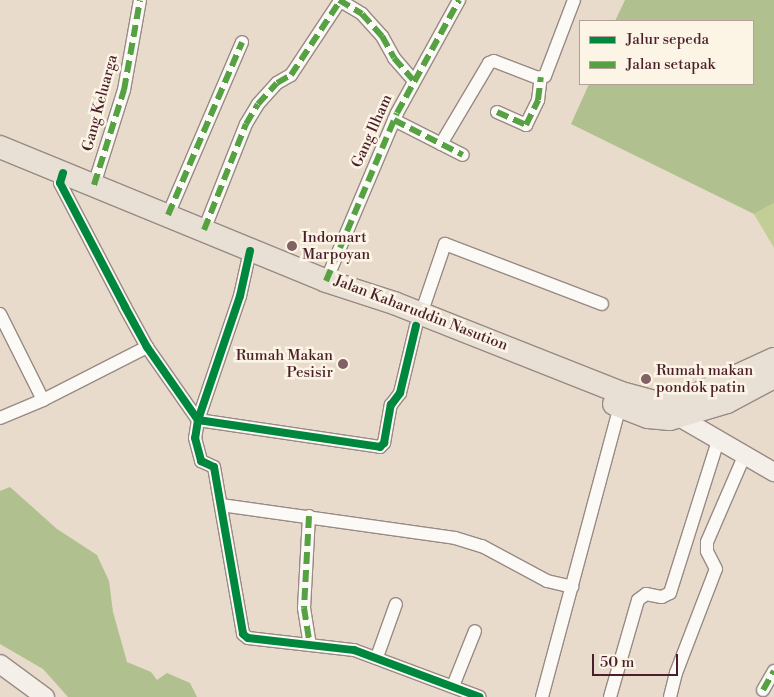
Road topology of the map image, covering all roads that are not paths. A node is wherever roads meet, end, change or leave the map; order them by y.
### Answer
1 (140, 0) edge
2 (340, 0) edge
3 (459, 0) edge
4 (574, 0) edge
5 (242, 42) dead end
6 (541, 77) junction
7 (413, 80) junction
8 (497, 112) dead end
9 (394, 120) junction
10 (441, 144) junction
11 (0, 147) edge
12 (463, 155) dead end
13 (0, 160) edge
14 (62, 178) junction
15 (94, 185) junction
16 (168, 215) junction
17 (204, 230) junction
18 (249, 255) junction
19 (326, 281) junction
20 (602, 304) dead end
21 (0, 314) edge
22 (418, 320) junction
23 (147, 347) junction
24 (774, 359) edge
25 (774, 377) edge
26 (43, 400) junction
27 (620, 406) junction
28 (676, 410) junction
29 (0, 418) edge
30 (198, 420) junction
31 (718, 441) junction
32 (745, 454) junction
33 (774, 472) edge
34 (221, 505) junction
35 (309, 516) junction
36 (572, 587) junction
37 (396, 604) dead end
38 (475, 631) dead end
39 (310, 644) junction
40 (377, 657) junction
41 (0, 664) edge
42 (774, 671) edge
43 (453, 686) junction
44 (763, 690) dead end
45 (45, 697) edge
46 (480, 697) edge
47 (542, 697) edge
48 (610, 697) edge
49 (670, 697) edge

1 - 15 street, Gang Keluarga
2 - 7 street
2 - 17 street
3 - 7 street, Gang Ilham
4 - 6 street
5 - 16 street
6 - 8 street
6 - 10 street
7 - 9 street, Gang Ilham
9 - 10 street
9 - 19 street, Gang Ilham
10 - 12 street
11 - 14 highway, Jalan Kaharuddin Nasution
13 - 14 highway, Jalan Kaharuddin Nasution
14 - 15 highway, Jalan Kaharuddin Nasution
14 - 18 highway, Jalan Kaharuddin Nasution
14 - 23 street
15 - 16 highway, Jalan Kaharuddin Nasution
16 - 17 highway, Jalan Kaharuddin Nasution
17 - 18 highway, Jalan Kaharuddin Nasution
18 - 19 highway, Jalan Kaharuddin Nasution
18 - 22 highway, Jalan Kaharuddin Nasution
18 - 30 street
19 - 22 highway, Jalan Kaharuddin Nasution
20 - 22 street
21 - 26 street
22 - 27 highway, Jalan Kaharuddin Nasution
22 - 28 highway, Jalan Kaharuddin Nasution
22 - 30 street
23 - 26 street
23 - 30 street
24 - 28 highway, Jalan Kaharuddin Nasution
25 - 28 highway, Jalan Kaharuddin Nasution
26 - 29 street
27 - 28 highway, Jalan Kaharuddin Nasution
27 - 36 street
28 - 31 street
30 - 34 street
31 - 32 street
31 - 48 street
32 - 33 street
32 - 49 street
34 - 35 street
34 - 39 street
35 - 36 street
35 - 39 street
36 - 47 street
37 - 40 street
38 - 43 street
39 - 40 street
40 - 43 street
41 - 45 street
42 - 44 street
43 - 46 street

